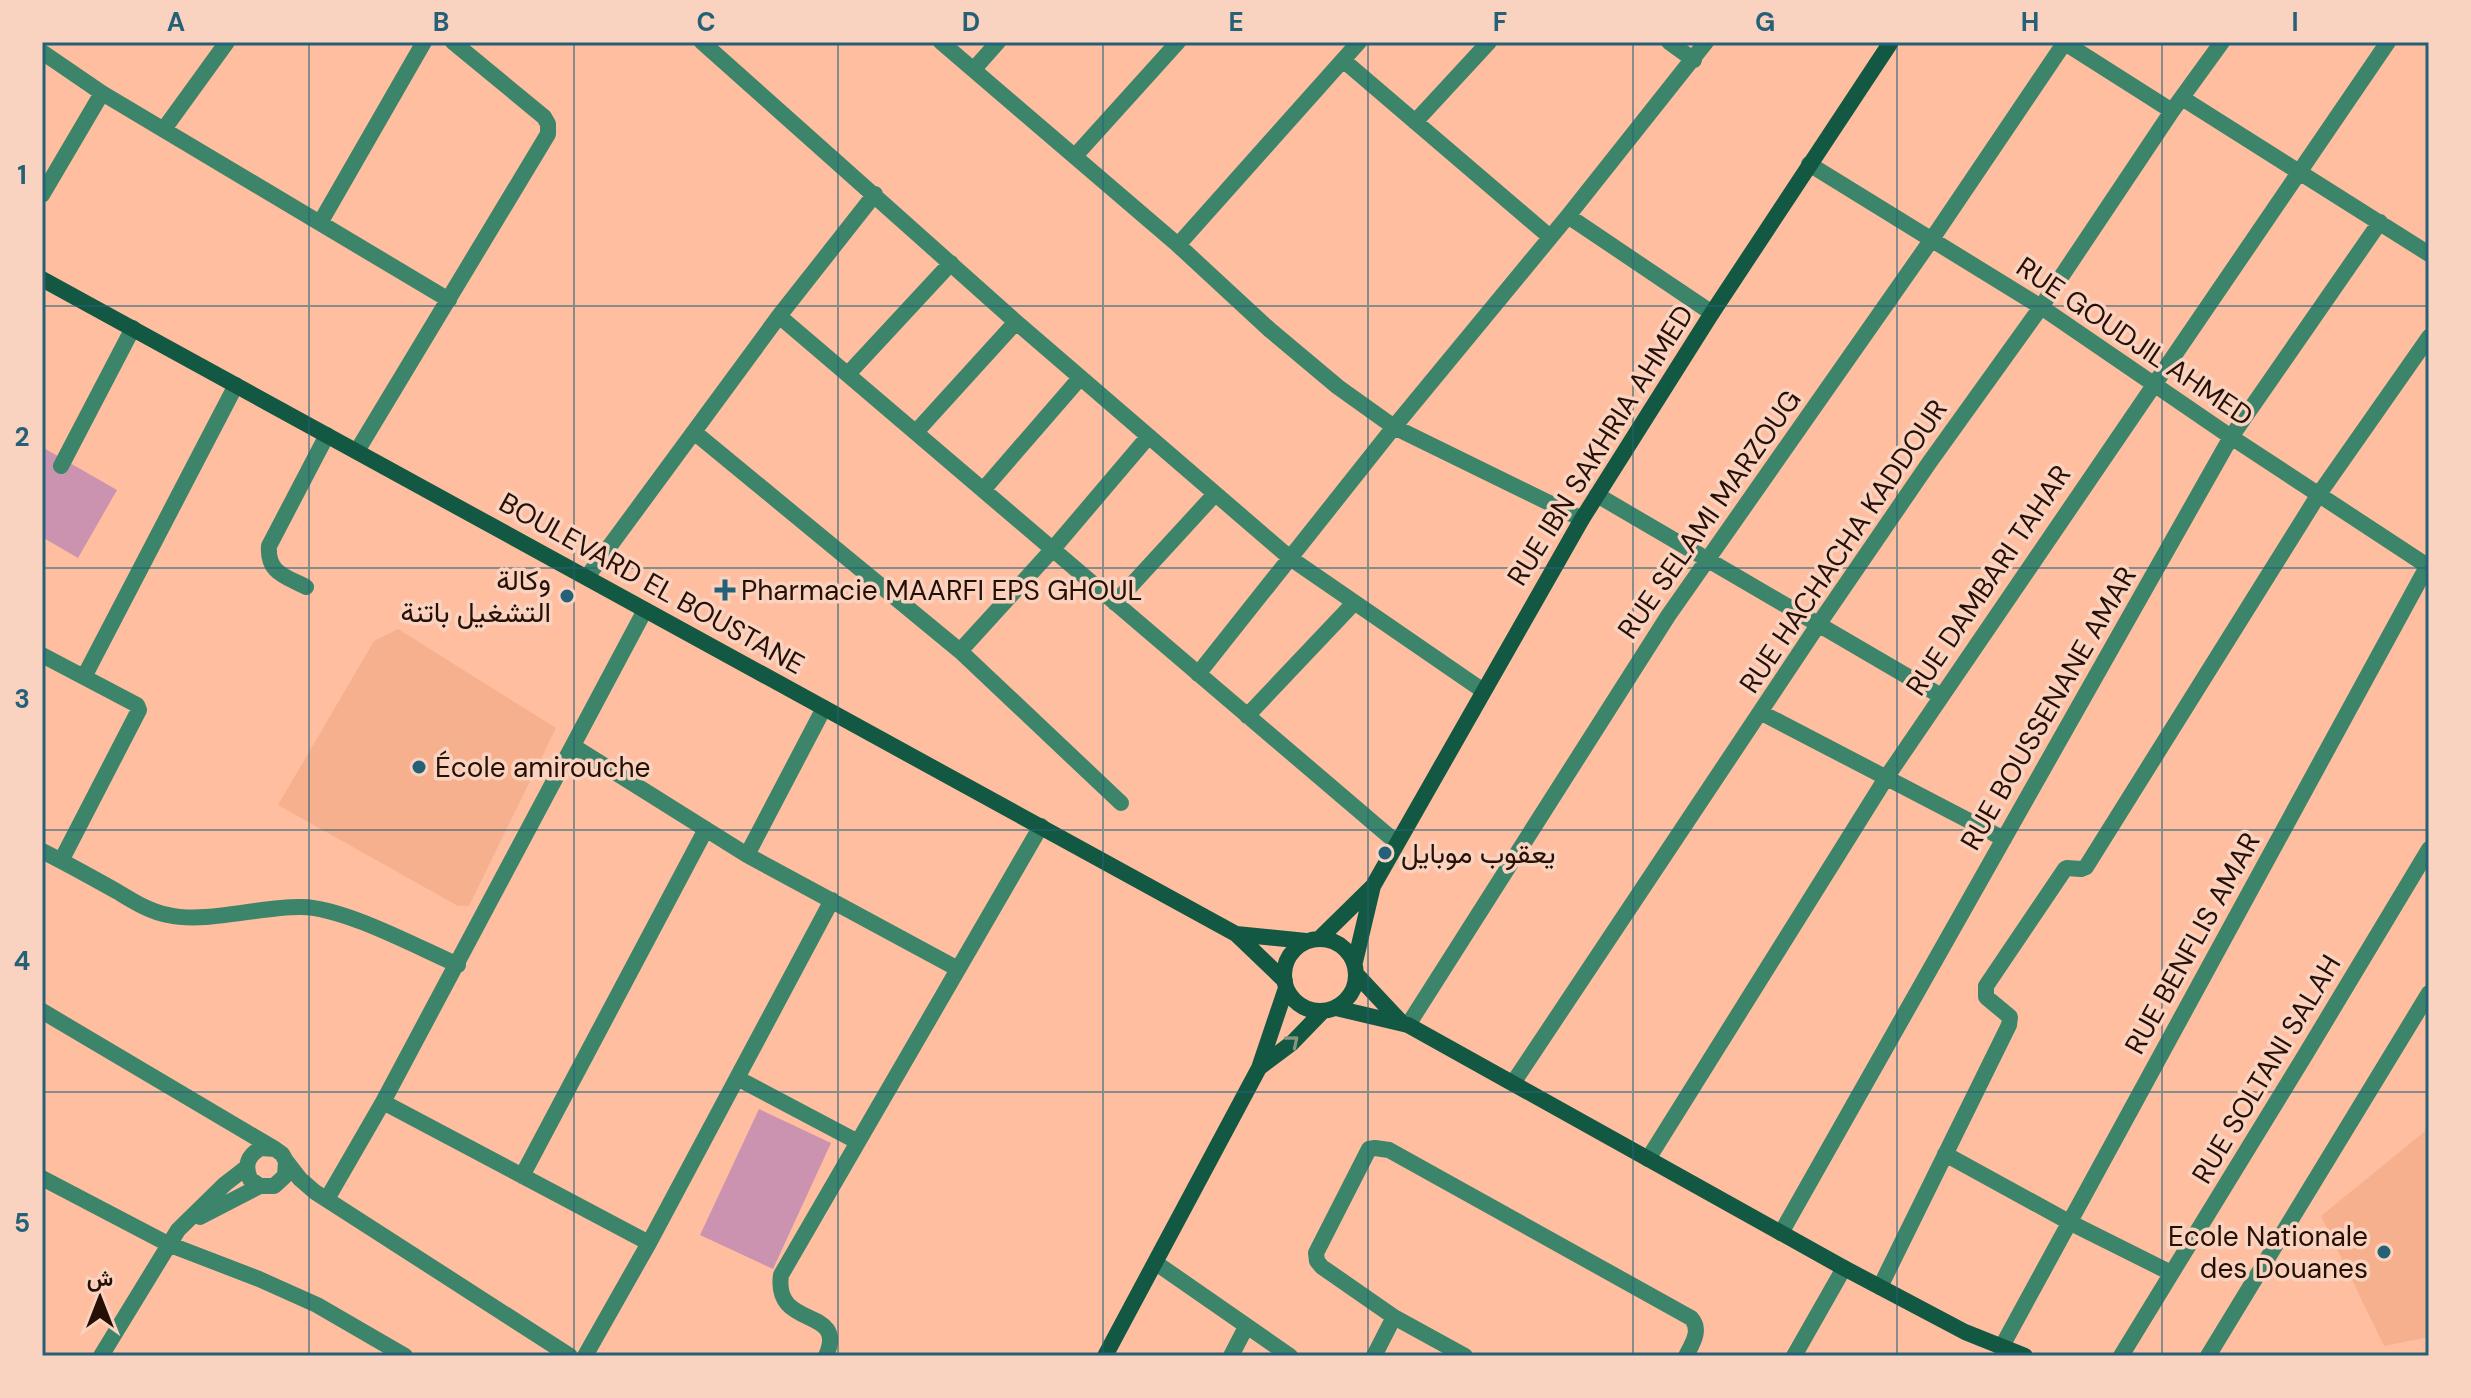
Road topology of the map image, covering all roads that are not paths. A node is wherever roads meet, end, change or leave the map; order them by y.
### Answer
1 (227, 42) edge
2 (424, 42) edge
3 (453, 42) edge
4 (702, 42) edge
5 (941, 42) edge
6 (998, 42) edge
7 (1178, 42) edge
8 (1359, 42) edge
9 (1489, 42) edge
10 (1669, 42) edge
11 (1706, 42) edge
12 (1891, 42) edge
13 (2065, 42) edge
14 (2222, 42) edge
15 (2388, 42) edge
16 (42, 52) edge
17 (1343, 60) junction
18 (1694, 60) junction
19 (974, 69) junction
20 (102, 93) junction
21 (2177, 104) junction
22 (1415, 122) junction
23 (164, 129) junction
24 (1075, 156) junction
25 (1809, 164) junction
26 (2299, 172) junction
27 (875, 194) junction
28 (42, 195) edge
29 (1568, 216) junction
30 (2380, 222) junction
31 (320, 223) junction
32 (1550, 237) junction
33 (1932, 239) junction
34 (1178, 245) junction
35 (2426, 246) edge
36 (951, 263) junction
37 (42, 279) edge
38 (449, 300) junction
39 (2041, 307) junction
40 (1712, 313) junction
41 (779, 316) junction
42 (1016, 322) junction
43 (133, 328) junction
44 (2429, 337) edge
45 (848, 374) junction
46 (1080, 378) junction
47 (236, 385) junction
48 (2153, 385) junction
49 (1394, 427) junction
50 (694, 432) junction
51 (916, 432) junction
52 (327, 435) junction
53 (1148, 437) junction
54 (2231, 437) junction
55 (357, 451) junction
56 (61, 466) dead end
57 (983, 490) junction
58 (1215, 494) junction
59 (2319, 494) junction
60 (1597, 495) junction
61 (1582, 519) junction
62 (1052, 550) junction
63 (1290, 558) junction
64 (1708, 561) junction
65 (2428, 565) edge
66 (587, 577) junction
67 (306, 587) dead end
68 (1115, 603) junction
69 (1353, 604) junction
70 (645, 610) junction
71 (1818, 625) junction
72 (960, 651) junction
73 (42, 655) edge
74 (1198, 674) junction
75 (84, 677) junction
76 (1482, 690) junction
77 (1941, 696) junction
78 (824, 708) junction
79 (1760, 712) junction
80 (1247, 716) junction
81 (573, 746) junction
82 (1886, 778) junction
83 (1121, 803) dead end
84 (1041, 826) junction
85 (706, 829) junction
86 (2004, 839) junction
87 (1397, 843) junction
88 (2429, 849) edge
89 (42, 851) edge
90 (747, 855) junction
91 (61, 861) junction
92 (1373, 886) junction
93 (832, 900) junction
94 (1236, 934) junction
95 (1312, 940) junction
96 (458, 965) junction
97 (958, 969) junction
98 (1356, 969) junction
99 (1285, 984) junction
100 (2429, 993) edge
101 (1330, 1010) junction
102 (42, 1011) edge
103 (1404, 1023) junction
104 (1259, 1068) junction
105 (737, 1078) junction
106 (1513, 1083) junction
107 (383, 1102) junction
108 (240, 1128) junction
109 (858, 1142) junction
110 (1945, 1154) junction
111 (280, 1155) junction
112 (1648, 1159) junction
113 (247, 1165) junction
114 (522, 1176) junction
115 (42, 1178) edge
116 (267, 1186) junction
117 (321, 1196) junction
118 (2069, 1222) junction
119 (1781, 1233) junction
120 (173, 1237) junction
121 (649, 1243) junction
122 (1156, 1263) junction
123 (1844, 1268) junction
124 (2171, 1273) junction
125 (1880, 1287) junction
126 (1394, 1317) junction
127 (1246, 1327) junction
128 (1994, 1350) edge
129 (101, 1356) edge
130 (405, 1356) edge
131 (570, 1356) edge
132 (585, 1356) edge
133 (826, 1356) edge
134 (1105, 1356) edge
135 (1231, 1356) edge
136 (1290, 1356) edge
137 (1374, 1356) edge
138 (1465, 1356) edge
139 (1686, 1356) edge
140 (1794, 1356) edge
141 (2025, 1356) edge
142 (2121, 1356) edge
143 (2208, 1356) edge

1 - 23 street
2 - 31 street
3 - 38 street
4 - 27 street
5 - 19 street
6 - 19 street
7 - 24 street
8 - 17 street
9 - 22 street
10 - 18 street
11 - 18 street
12 - 25 main road, RUE IBN SAKHRIA AHMED
13 - 21 street
13 - 33 street, RUE SELAMI MARZOUG
14 - 21 street, RUE HACHACHA KADDOUR
15 - 26 street, RUE DAMBARI TAHAR
16 - 20 street
17 - 22 street
17 - 34 street
18 - 29 street
19 - 24 street
20 - 23 street
20 - 28 street
21 - 26 street
21 - 39 street, RUE HACHACHA KADDOUR
22 - 32 street
23 - 31 street
24 - 34 street
25 - 33 street, RUE GOUDJIL AHMED
25 - 40 main road, RUE IBN SAKHRIA AHMED
26 - 30 street
26 - 48 street, RUE DAMBARI TAHAR
27 - 36 street
27 - 41 street
29 - 32 street
29 - 40 street
30 - 35 street
30 - 54 street, RUE BOUSSENANE AMAR
31 - 38 street
32 - 49 street
33 - 39 street, RUE GOUDJIL AHMED
33 - 64 street, RUE SELAMI MARZOUG
34 - 49 street
36 - 42 street
36 - 45 street
37 - 43 main road, BOULEVARD EL BOUSTANE
38 - 55 street
39 - 48 street, RUE GOUDJIL AHMED
39 - 71 street, RUE HACHACHA KADDOUR
40 - 60 main road, RUE IBN SAKHRIA AHMED
41 - 45 street
41 - 50 street
42 - 46 street
42 - 51 street
43 - 47 main road, BOULEVARD EL BOUSTANE
43 - 56 street
44 - 59 street
45 - 51 street
46 - 53 street
46 - 57 street
47 - 52 main road, BOULEVARD EL BOUSTANE
47 - 75 street
48 - 54 street, RUE GOUDJIL AHMED
48 - 77 street, RUE DAMBARI TAHAR
49 - 61 street
49 - 63 street
50 - 66 street
50 - 72 street
51 - 57 street
52 - 55 main road, BOULEVARD EL BOUSTANE
52 - 67 street
53 - 58 street
53 - 62 street
54 - 59 street, RUE GOUDJIL AHMED
54 - 86 street, RUE BOUSSENANE AMAR
55 - 66 main road, BOULEVARD EL BOUSTANE
57 - 62 street
58 - 63 street
58 - 68 street
59 - 65 street, RUE GOUDJIL AHMED
59 - 110 street
60 - 61 main road, RUE IBN SAKHRIA AHMED
60 - 64 street
61 - 76 main road, RUE IBN SAKHRIA AHMED
62 - 68 street
62 - 72 street
63 - 69 street
63 - 74 street
64 - 71 street
64 - 103 street, RUE SELAMI MARZOUG
65 - 118 street, RUE BENFLIS AMAR
66 - 70 main road, BOULEVARD EL BOUSTANE
68 - 74 street
69 - 76 street
69 - 80 street
70 - 78 main road, BOULEVARD EL BOUSTANE
70 - 81 street
71 - 77 street
71 - 79 street, RUE HACHACHA KADDOUR
72 - 83 street
73 - 75 street
74 - 80 street
75 - 91 street
76 - 87 main road, RUE IBN SAKHRIA AHMED
77 - 82 street, RUE DAMBARI TAHAR
78 - 84 main road, BOULEVARD EL BOUSTANE
78 - 90 street
79 - 82 street
79 - 106 street, RUE HACHACHA KADDOUR
80 - 87 street
81 - 85 street
81 - 96 street
82 - 86 street
82 - 112 street, RUE DAMBARI TAHAR
84 - 94 main road, BOULEVARD EL BOUSTANE
84 - 97 street
85 - 90 street
85 - 114 street
86 - 119 street, RUE BOUSSENANE AMAR
87 - 92 main road, RUE IBN SAKHRIA AHMED
88 - 124 street, RUE SOLTANI SALAH
89 - 91 street
90 - 93 street
91 - 96 street
92 - 95 main road
92 - 98 main road
93 - 97 street
93 - 105 street
94 - 95 main road
94 - 99 main road
95 - 98 main road
95 - 99 main road
96 - 107 street
97 - 109 street
98 - 101 main road
98 - 103 main road
99 - 101 main road
99 - 104 main road
100 - 143 street
101 - 103 main road
104 -> 101 main road
102 - 108 street
103 - 106 main road
104 - 122 main road
105 - 109 street
105 - 121 street
106 - 112 main road
107 - 114 street
107 - 117 street
108 - 111 street
108 - 113 street
109 - 133 street
110 - 118 street
110 - 125 street
111 - 113 street
111 - 116 street
111 - 117 street
112 - 119 main road
113 - 116 street
113 - 120 street
114 - 121 street
115 - 120 street
116 - 117 street
116 - 120 street
117 - 131 street
118 - 124 street
118 - 128 street, RUE BENFLIS AMAR
119 - 123 main road
120 - 129 street
120 - 130 street
121 - 132 street
122 - 127 street
122 - 134 main road
123 - 125 main road
123 - 140 street
124 - 142 street, RUE SOLTANI SALAH
125 - 128 main road
126 - 137 street
126 - 138 street
126 - 139 street
127 - 135 street
127 - 136 street
128 - 141 main road

